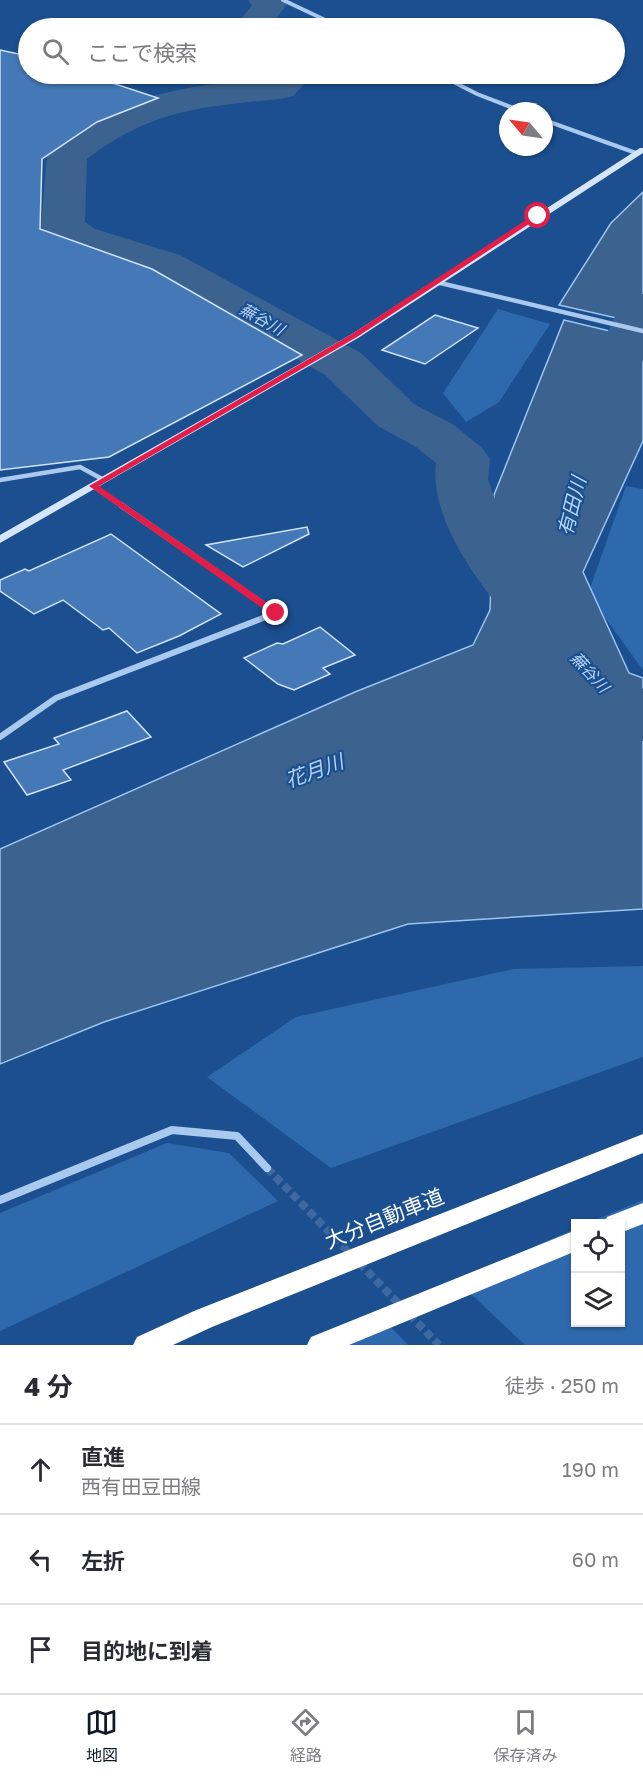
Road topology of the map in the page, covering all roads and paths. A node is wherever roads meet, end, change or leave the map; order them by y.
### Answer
1 (283, 0) edge
2 (321, 18) edge
3 (458, 84) edge
4 (499, 102) edge
5 (553, 123) edge
6 (640, 152) edge
7 (435, 282) junction
8 (643, 331) edge
9 (0, 480) edge
10 (104, 480) junction
11 (93, 486) junction
12 (0, 540) edge
13 (1, 734) edge
14 (643, 1143) edge
15 (267, 1168) tunnel mouth
16 (0, 1200) edge
17 (643, 1213) edge
18 (625, 1220) edge
19 (571, 1242) edge
20 (146, 1345) edge
21 (320, 1345) edge

1 - 2 street
3 - 4 street
5 - 6 street
6 - 7 main road
7 - 8 street
7 - 10 main road
9 - 10 street
10 - 11 main road
11 - 12 main road
11 - 13 street
14 - 20 highway, 大分自動車道
15 - 16 street
17 - 18 highway
19 - 21 highway

